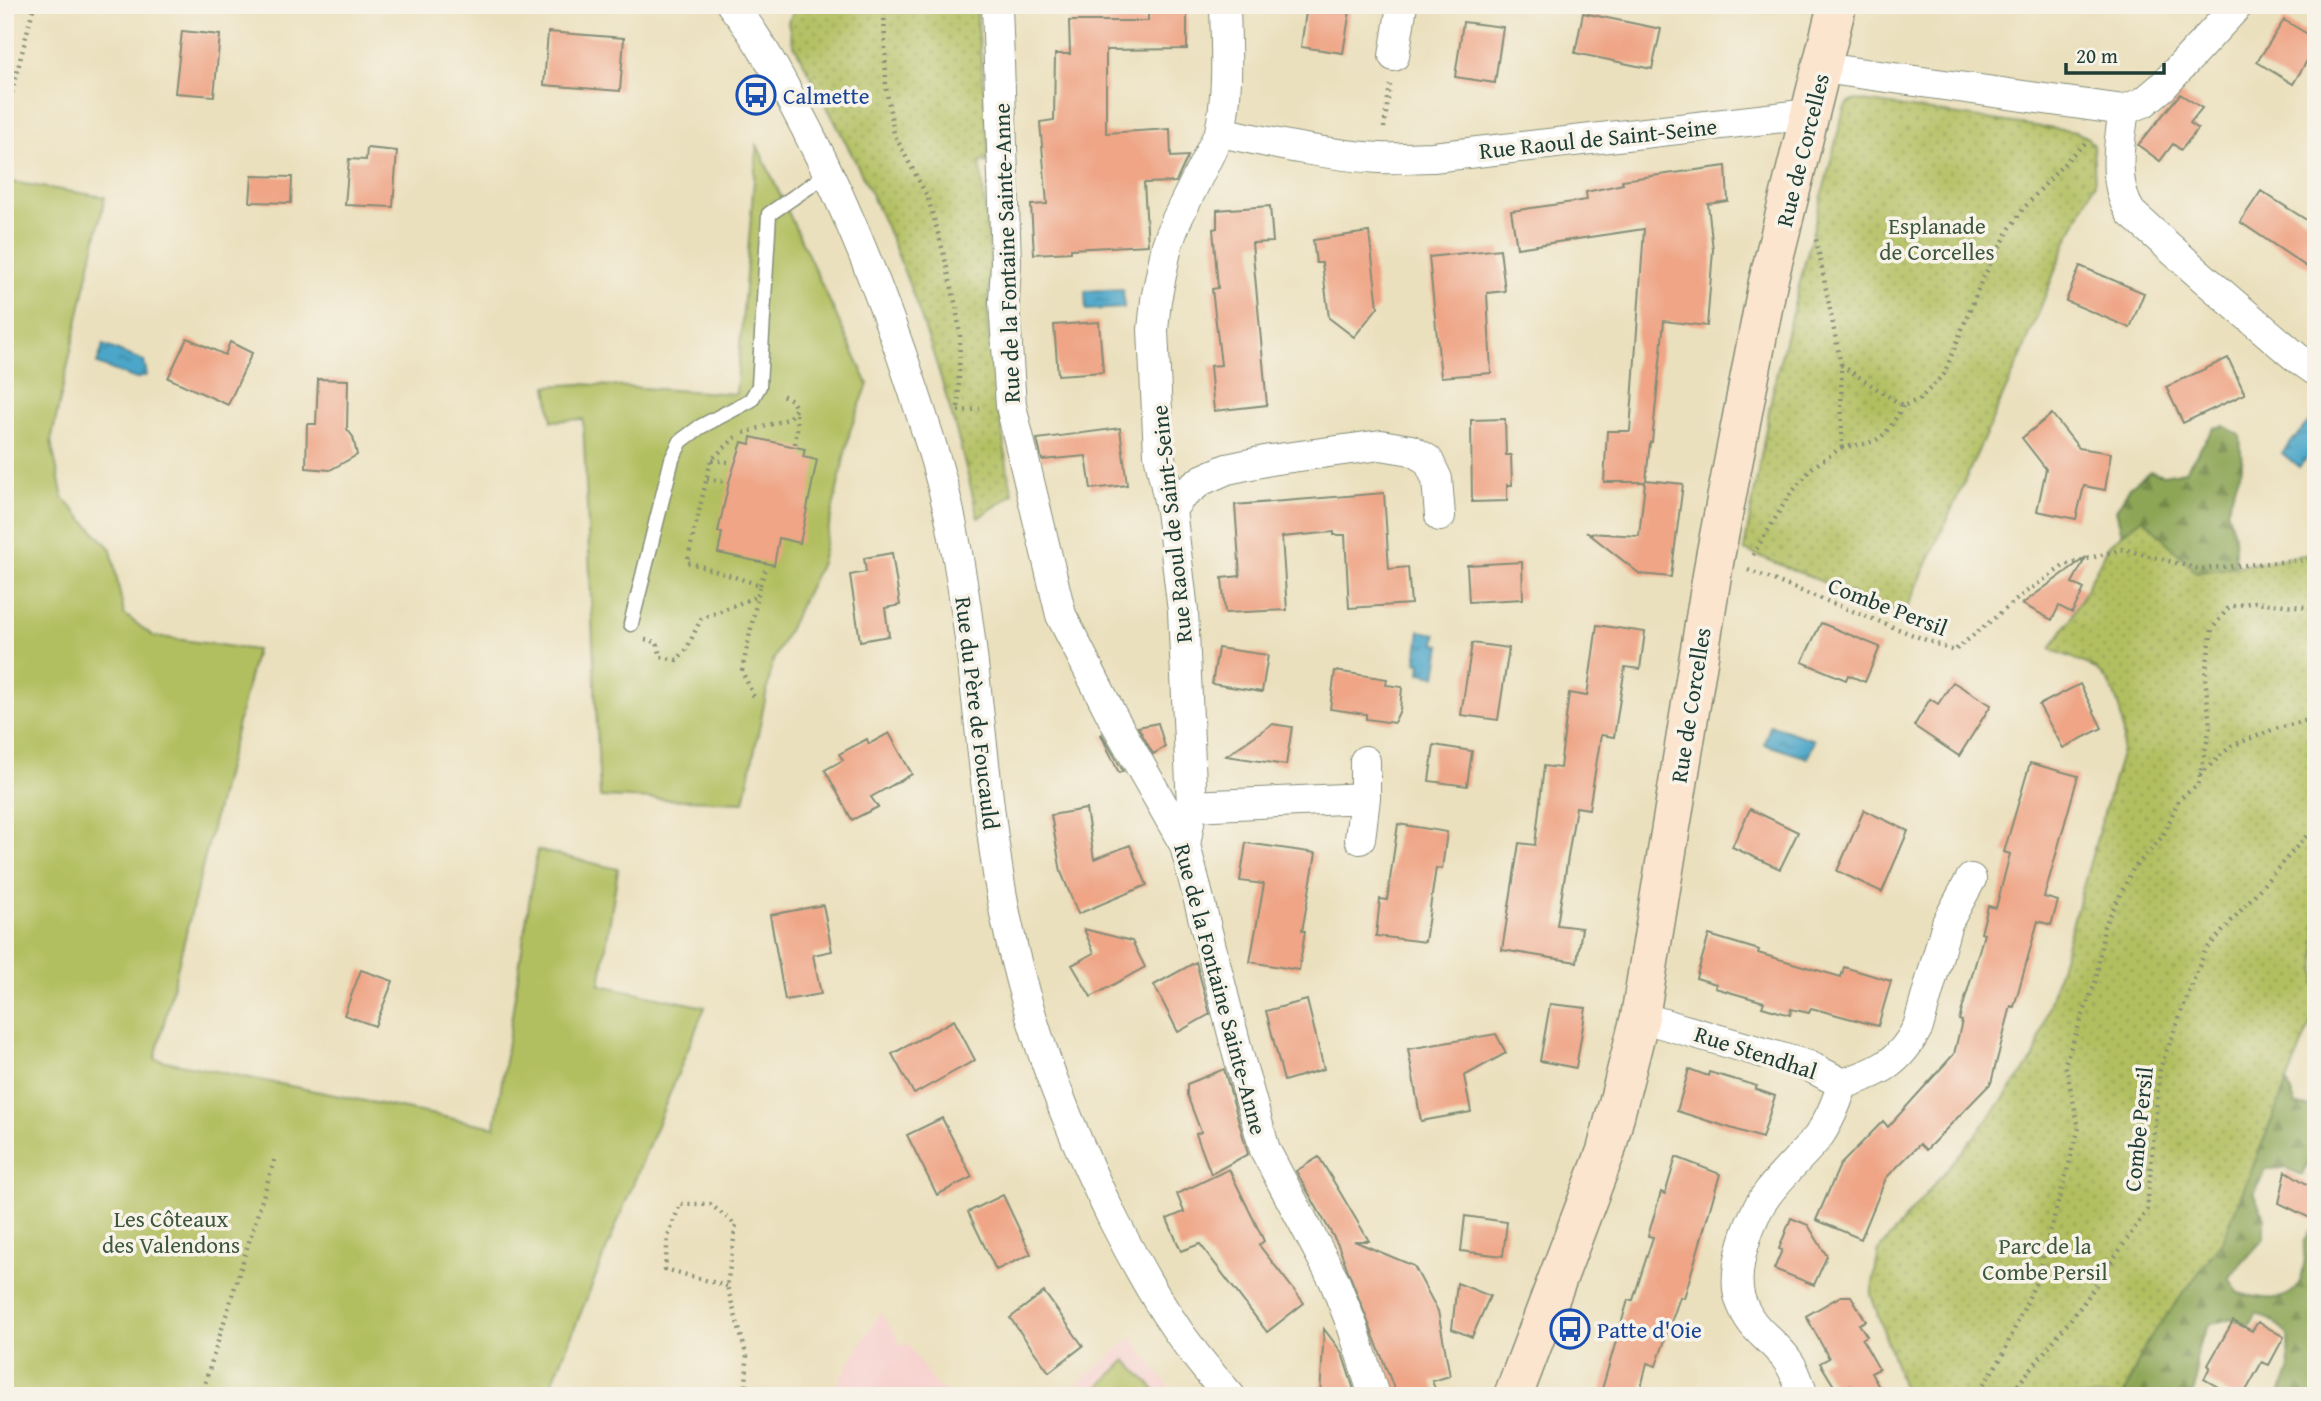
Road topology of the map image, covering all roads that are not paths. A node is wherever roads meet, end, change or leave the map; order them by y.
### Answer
1 (997, 5) edge
2 (1225, 5) edge
3 (1402, 5) edge
4 (1837, 5) edge
5 (2238, 5) edge
6 (744, 9) edge
7 (1394, 56) road end
8 (1822, 68) junction
9 (2124, 110) junction
10 (1810, 114) junction
11 (1220, 132) junction
12 (829, 173) junction
13 (2316, 371) edge
14 (1171, 510) junction
15 (1440, 516) dead end
16 (631, 624) road end
17 (1365, 761) dead end
18 (1365, 798) junction
19 (1192, 806) junction
20 (1360, 839) dead end
21 (1185, 845) junction
22 (1971, 879) dead end
23 (1640, 1017) junction
24 (1843, 1084) junction
25 (1230, 1396) edge
26 (1374, 1396) edge
27 (1513, 1396) edge
28 (1803, 1396) edge

1 - 21 street, Rue de la Fontaine Sainte-Anne
2 - 11 street, Rue Raoul de Saint-Seine
3 - 7 street
4 - 8 main road, Rue de Corcelles
5 - 9 street
6 - 12 street, Rue du Père de Foucauld
8 - 9 street
8 - 10 main road, Rue de Corcelles
9 - 13 street
10 - 11 street, Rue Raoul de Saint-Seine
10 - 23 main road, Rue de Corcelles
11 - 14 street, Rue Raoul de Saint-Seine
12 - 16 lane
12 - 25 street, Rue du Père de Foucauld
14 - 15 street
14 - 19 street, Rue Raoul de Saint-Seine
17 - 18 street
18 - 19 street
18 - 20 street
19 - 21 street, Rue Raoul de Saint-Seine
21 - 26 street, Rue de la Fontaine Sainte-Anne
22 - 24 street
23 - 24 street, Rue Stendhal
23 - 27 main road, Rue de Corcelles
24 - 28 street, Rue Stendhal

